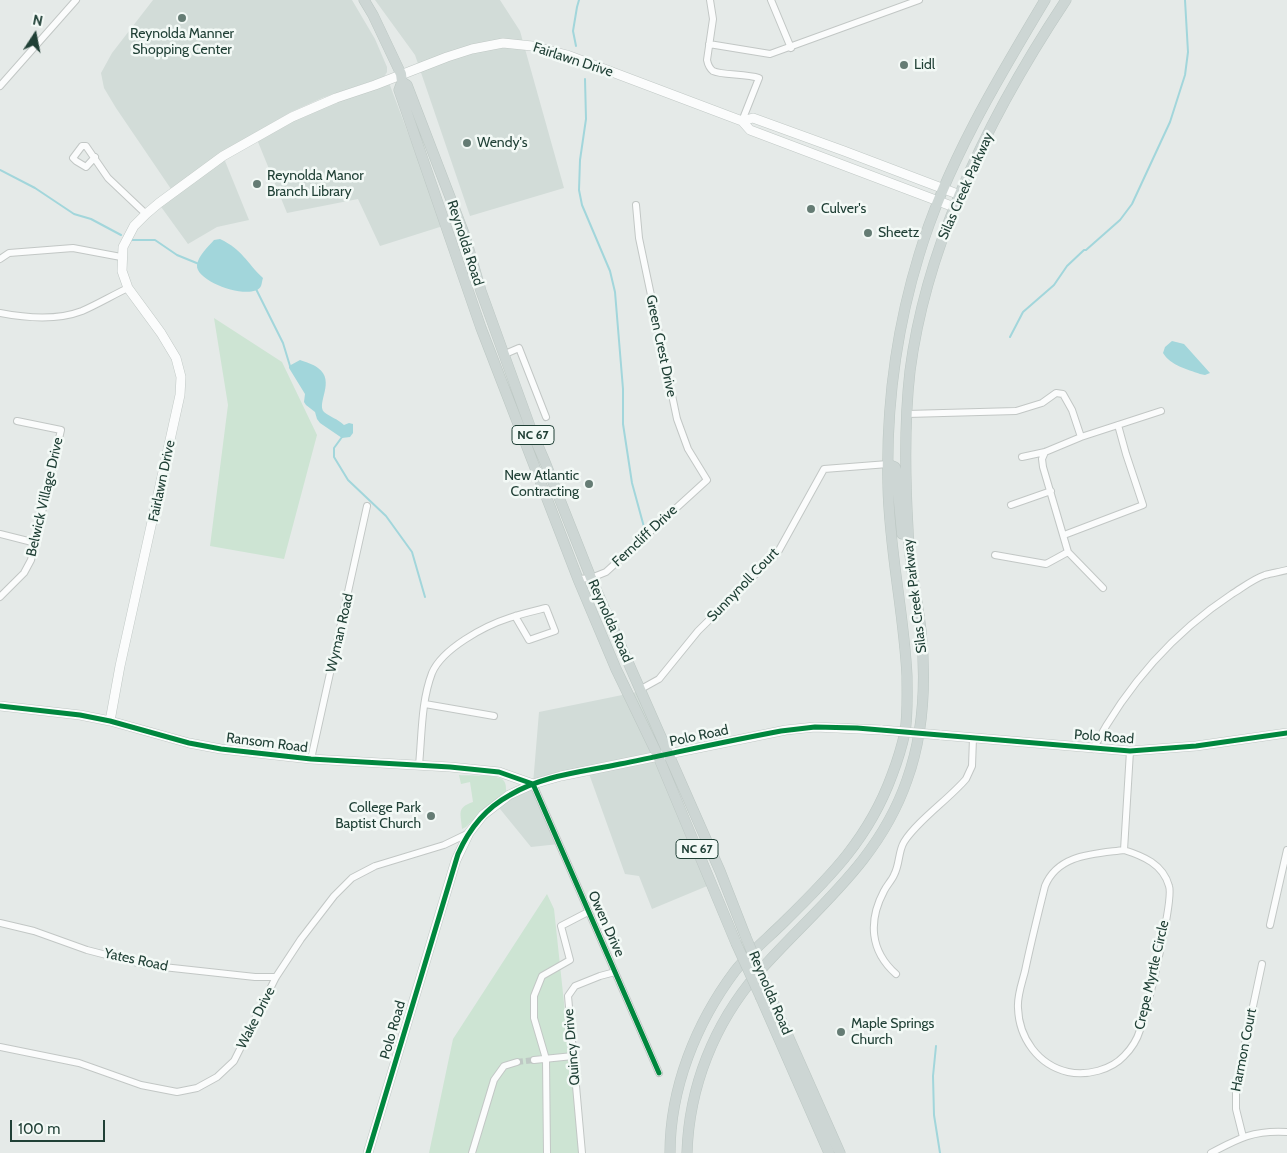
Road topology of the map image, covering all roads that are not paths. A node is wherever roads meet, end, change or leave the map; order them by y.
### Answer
1 (76, 0) edge
2 (710, 0) edge
3 (771, 0) edge
4 (919, 0) edge
5 (1045, 0) edge
6 (1066, 0) edge
7 (366, 2) edge
8 (709, 44) junction
9 (791, 48) junction
10 (401, 78) junction
11 (0, 86) edge
12 (742, 121) junction
13 (95, 157) dead end
14 (944, 188) junction
15 (960, 195) junction
16 (938, 202) junction
17 (636, 205) dead end
18 (954, 208) junction
19 (146, 214) junction
20 (122, 256) junction
21 (0, 259) edge
22 (128, 288) junction
23 (0, 313) edge
24 (505, 354) junction
25 (1161, 411) dead end
26 (907, 414) junction
27 (546, 417) dead end
28 (17, 421) dead end
29 (1118, 425) junction
30 (1081, 438) junction
31 (1045, 452) junction
32 (1022, 457) dead end
33 (888, 464) junction
34 (706, 480) joint
35 (1051, 491) junction
36 (1011, 505) dead end
37 (367, 506) dead end
38 (0, 534) edge
39 (1064, 535) junction
40 (36, 543) junction
41 (1068, 552) junction
42 (995, 555) dead end
43 (1287, 570) edge
44 (913, 573) junction
45 (591, 578) junction
46 (578, 579) junction
47 (1102, 588) dead end
48 (0, 598) edge
49 (515, 616) junction
50 (641, 688) junction
51 (425, 704) junction
52 (0, 706) edge
53 (494, 716) dead end
54 (110, 721) junction
55 (1287, 733) edge
56 (973, 738) junction
57 (1093, 749) junction
58 (1130, 751) junction
59 (663, 755) junction
60 (311, 759) junction
61 (419, 765) junction
62 (533, 784) junction
63 (469, 833) junction
64 (1124, 850) junction
65 (1287, 850) edge
66 (1283, 886) edge
67 (588, 912) junction
68 (0, 923) edge
69 (1270, 925) dead end
70 (1262, 964) dead end
71 (615, 972) junction
72 (896, 974) dead end
73 (276, 977) junction
74 (765, 995) junction
75 (0, 1047) edge
76 (573, 1056) junction
77 (546, 1059) junction
78 (534, 1060) tunnel mouth
79 (517, 1062) tunnel mouth
80 (659, 1073) dead end
81 (1287, 1132) edge
82 (1243, 1137) junction
83 (368, 1153) edge
84 (472, 1153) edge
85 (547, 1153) edge
86 (582, 1153) edge
87 (670, 1153) edge
88 (686, 1153) edge
89 (829, 1153) edge
90 (840, 1153) edge
91 (1211, 1153) edge

1 - 11 street
2 - 8 street
3 - 9 street
4 - 9 street
5 - 14 main road, Silas Creek Parkway
6 - 15 main road, Silas Creek Parkway
7 - 10 main road, Reynolda Road / NC 67
8 - 9 street
8 - 12 street
10 - 12 main road, Fairlawn Drive
10 - 19 main road, Fairlawn Drive
10 - 24 main road, Reynolda Road / NC 67
10 - 46 main road, Reynolda Road / NC 67
12 - 14 main road, Fairlawn Drive
12 - 16 main road, Fairlawn Drive
13 - 19 street
14 - 15 main road, Fairlawn Drive
14 - 16 main road, Silas Creek Parkway
15 - 18 main road, Silas Creek Parkway
16 - 18 main road, Fairlawn Drive
16 - 33 main road, Silas Creek Parkway
17 - 34 street, Green Crest Drive
18 - 26 main road, Silas Creek Parkway
19 - 20 main road, Fairlawn Drive
20 - 21 street
20 - 22 main road, Fairlawn Drive
22 - 23 street
22 - 54 main road, Fairlawn Drive
24 - 27 street
24 - 45 main road, Reynolda Road / NC 67
25 - 29 street
26 - 30 street
26 - 44 main road, Silas Creek Parkway
28 - 40 street, Belwick Village Drive
29 - 30 street
29 - 39 street
30 - 31 street
31 - 32 street
31 - 35 street
33 - 44 main road
33 - 50 street, Sunnynoll Court
33 - 87 main road, Silas Creek Parkway
34 - 45 street, Ferncliff Drive
35 - 36 street
35 - 39 street
37 - 60 street, Wyman Road
38 - 40 street
39 - 41 street
40 - 48 street, Belwick Village Drive
41 - 42 street
41 - 47 street
43 - 57 street
44 - 88 main road, Silas Creek Parkway
45 - 46 street, Ferncliff Drive
45 - 50 main road, Reynolda Road / NC 67
46 - 59 main road, Reynolda Road / NC 67
49 - 49 street
49 - 51 street
50 - 59 main road, Reynolda Road / NC 67
51 - 53 street
51 - 61 street
52 - 54 main road, Ransom Road
54 - 60 main road, Ransom Road
55 - 58 main road, Polo Road
56 - 57 main road, Polo Road
56 - 59 main road, Polo Road, bridge
56 - 72 street
57 - 58 main road, Polo Road
58 - 64 street
59 - 62 main road, Polo Road
59 - 74 main road, Reynolda Road / NC 67, bridge
59 - 74 main road, Reynolda Road / NC 67, bridge
60 - 61 main road, Ransom Road
61 - 62 main road, Ransom Road
62 - 63 main road, Polo Road
62 - 67 street, Owen Drive
63 - 73 street, Wake Drive
63 - 83 main road, Polo Road
64 - 64 street, Crepe Myrtle Circle
65 - 66 street
66 - 69 street
67 - 71 street, Owen Drive
67 - 77 street
68 - 73 street, Yates Road
70 - 82 street, Harmon Court
71 - 76 street, Quincy Drive
71 - 80 street, Owen Drive
73 - 75 street, Wake Drive
74 - 89 main road, Reynolda Road / NC 67
74 - 90 main road, Reynolda Road / NC 67
76 - 77 street
76 - 86 street, Quincy Drive
77 - 78 street
77 - 85 street
79 - 84 street
81 - 82 street
82 - 91 street

